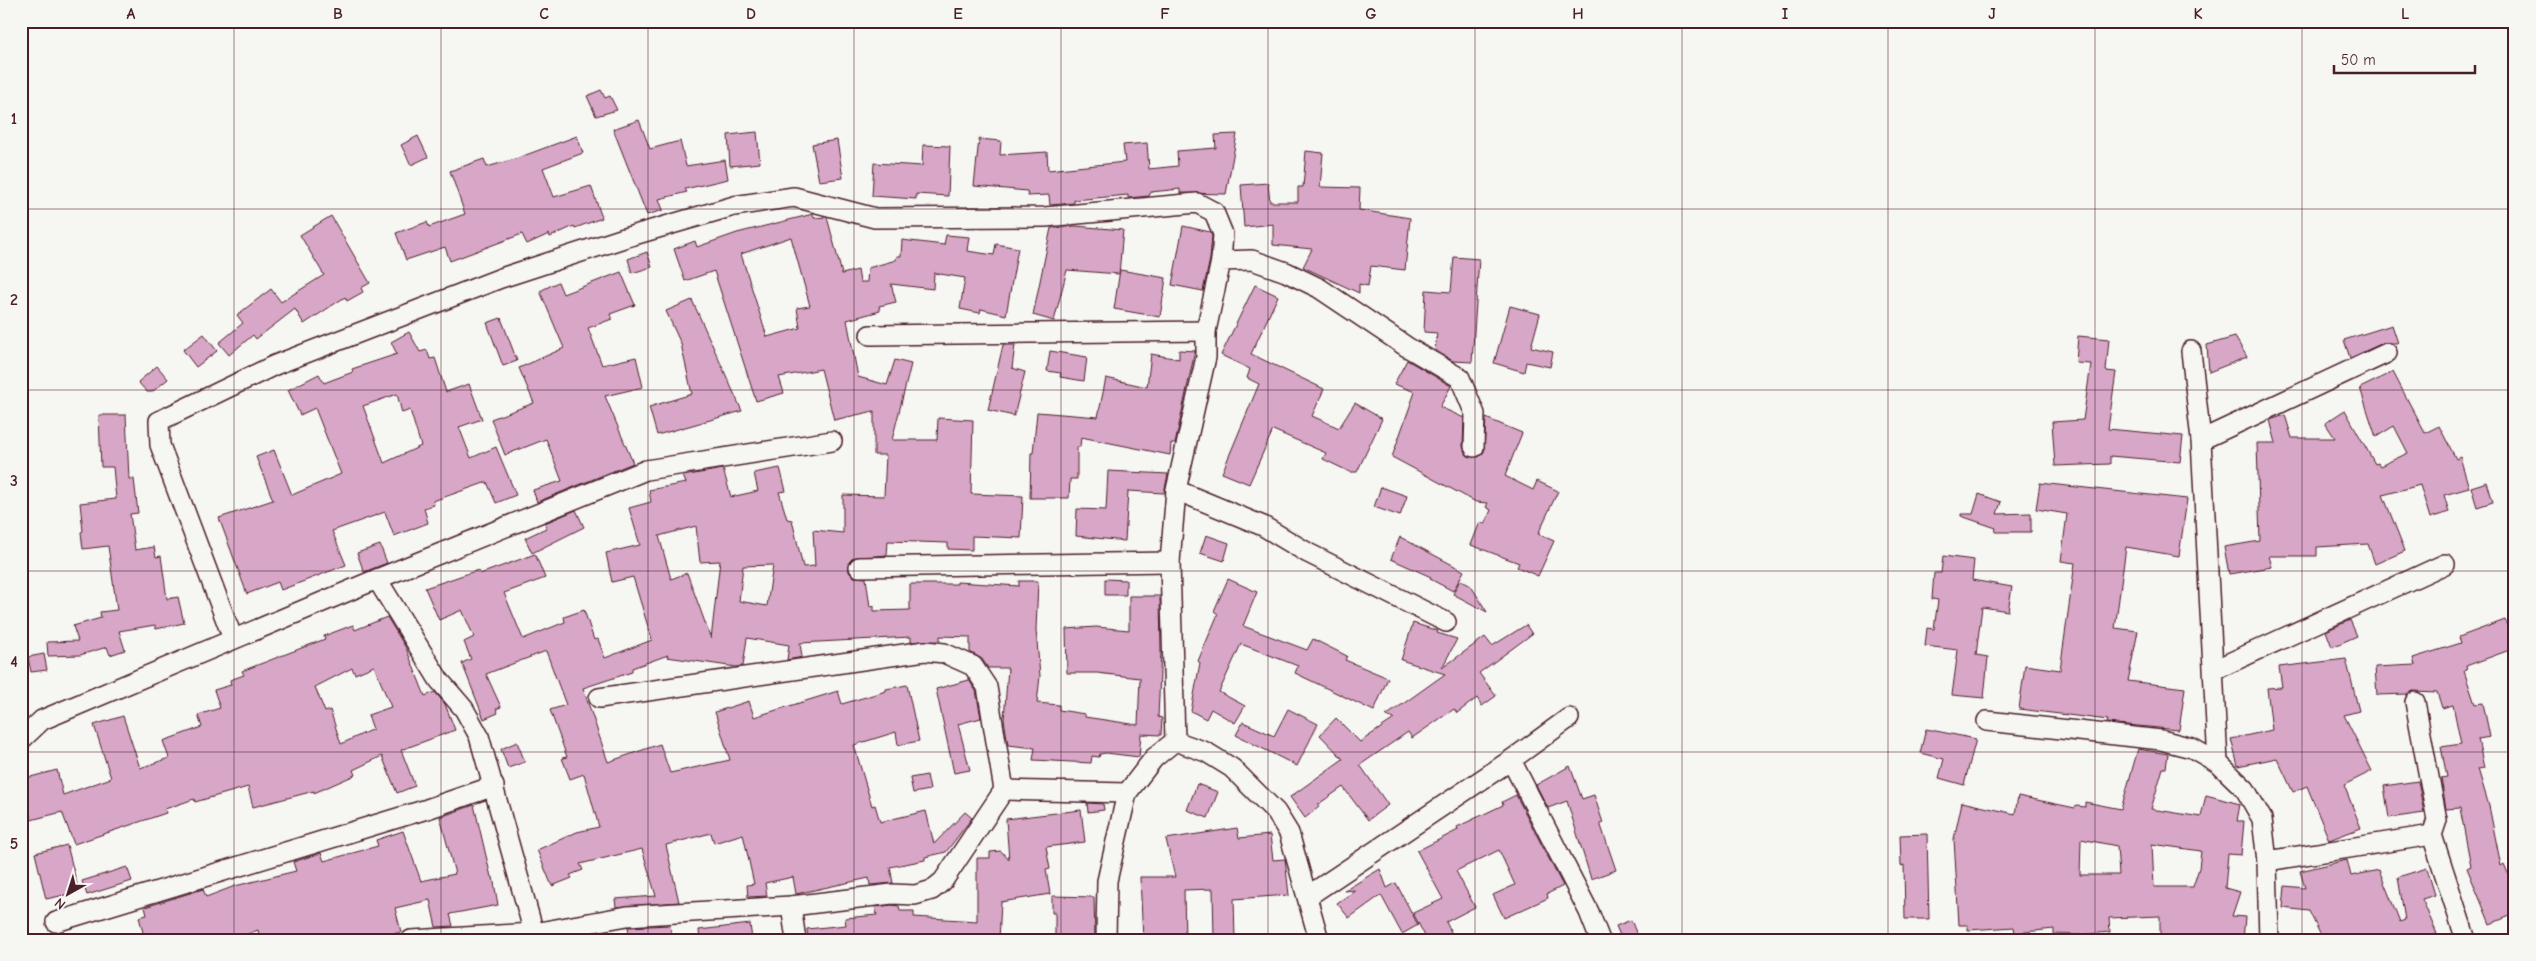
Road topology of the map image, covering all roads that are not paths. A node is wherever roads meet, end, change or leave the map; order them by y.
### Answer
1 (1221, 261) junction
2 (1206, 331) junction
3 (870, 335) dead end
4 (2191, 351) dead end
5 (2387, 353) dead end
6 (2201, 440) junction
7 (832, 441) dead end
8 (1474, 447) dead end
9 (1176, 490) junction
10 (1170, 562) junction
11 (2445, 564) dead end
12 (859, 567) dead end
13 (377, 579) junction
14 (1446, 622) dead end
15 (233, 639) junction
16 (2214, 670) junction
17 (599, 698) dead end
18 (2415, 702) dead end
19 (1569, 718) dead end
20 (1987, 721) dead end
21 (21, 740) edge
22 (1175, 741) junction
23 (1511, 760) junction
24 (2218, 762) junction
25 (494, 786) junction
26 (1004, 790) junction
27 (1127, 793) junction
28 (2432, 835) junction
29 (2267, 861) junction
30 (1308, 896) junction
31 (791, 906) junction
32 (56, 922) dead end
33 (534, 933) junction
34 (1314, 939) edge
35 (411, 940) edge
36 (796, 940) edge
37 (1106, 940) edge
38 (1600, 940) edge
39 (2269, 940) edge
40 (2466, 940) edge

1 - 2 street
1 - 8 street
1 - 15 street
2 - 3 street
2 - 9 street
4 - 6 street
5 - 6 street
6 - 16 street
7 - 13 street
9 - 10 street
9 - 14 street
10 - 12 street
10 - 22 street
11 - 16 street
13 - 15 street
13 - 25 street
15 - 21 street
16 - 24 street
17 - 26 street
18 - 28 street
19 - 23 street
20 - 24 street
22 - 27 street
22 - 30 street
23 - 30 street
23 - 38 street
24 - 29 street
25 - 32 street
25 - 33 street
26 - 27 street
26 - 31 street
27 - 37 street
28 - 29 street
28 - 40 street
29 - 39 street
30 - 34 street
31 - 33 street
31 - 36 street
33 - 35 street

